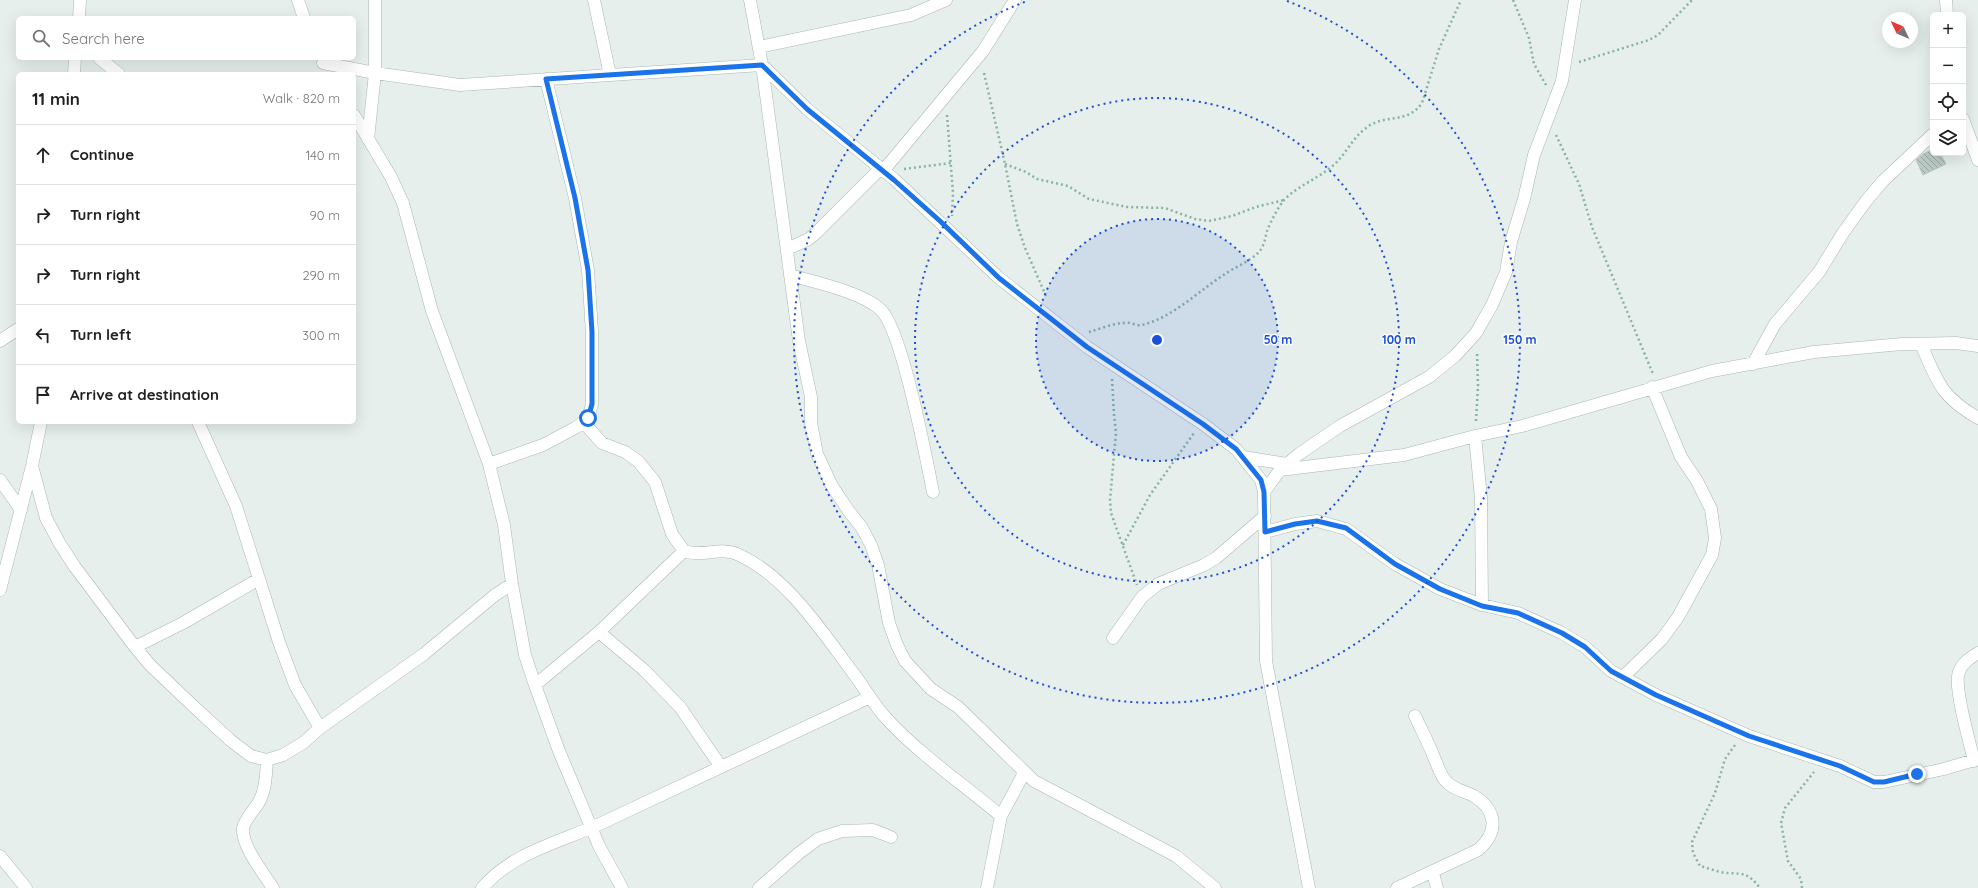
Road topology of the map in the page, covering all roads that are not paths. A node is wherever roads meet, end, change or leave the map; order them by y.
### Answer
1 (80, 0) edge
2 (298, 0) edge
3 (375, 0) edge
4 (594, 0) edge
5 (750, 0) edge
6 (946, 0) edge
7 (1015, 0) edge
8 (1575, 0) edge
9 (1946, 0) edge
10 (1947, 12) edge
11 (79, 16) edge
12 (303, 16) edge
13 (759, 47) junction
14 (75, 60) edge
15 (101, 60) edge
16 (322, 60) edge
17 (762, 65) junction
18 (74, 72) edge
19 (116, 72) edge
20 (329, 72) edge
21 (375, 73) junction
22 (610, 75) junction
23 (546, 79) junction
24 (356, 118) edge
25 (1964, 120) edge
26 (1973, 132) edge
27 (1930, 137) edge
28 (368, 139) junction
29 (1978, 160) edge
30 (883, 170) junction
31 (787, 249) junction
32 (790, 275) junction
33 (16, 330) edge
34 (0, 341) edge
35 (1921, 344) junction
36 (1978, 346) edge
37 (1753, 364) junction
38 (1655, 387) junction
39 (1978, 418) edge
40 (584, 423) junction
41 (41, 424) edge
42 (199, 424) edge
43 (1474, 436) junction
44 (1243, 457) junction
45 (490, 464) junction
46 (32, 466) junction
47 (1283, 467) junction
48 (0, 480) edge
49 (933, 492) dead end
50 (1264, 492) junction
51 (21, 510) junction
52 (1265, 516) junction
53 (1265, 532) junction
54 (684, 551) junction
55 (260, 578) junction
56 (512, 584) junction
57 (0, 590) edge
58 (1482, 606) junction
59 (599, 632) junction
60 (1113, 638) dead end
61 (135, 647) junction
62 (1978, 652) edge
63 (1623, 677) junction
64 (535, 685) junction
65 (870, 697) junction
66 (1415, 716) dead end
67 (320, 728) junction
68 (267, 760) junction
69 (1976, 760) edge
70 (721, 767) junction
71 (1024, 773) junction
72 (1001, 816) junction
73 (591, 828) junction
74 (891, 837) dead end
75 (0, 856) edge
76 (1433, 873) junction
77 (26, 888) edge
78 (273, 888) edge
79 (482, 888) edge
80 (622, 888) edge
81 (759, 888) edge
82 (987, 888) edge
83 (1215, 888) edge
84 (1309, 888) edge
85 (1397, 888) edge
86 (1437, 888) edge

1 - 11 street
2 - 12 street
3 - 21 street
4 - 22 street
5 - 13 street
6 - 13 street
7 - 30 street
8 - 47 street
9 - 10 street
13 - 17 street
14 - 18 street
15 - 19 street
16 - 20 street
16 - 21 street
17 - 22 street
17 - 30 street
17 - 31 street
21 - 23 street
21 - 28 street
22 - 23 street
23 - 40 street
24 - 28 street
25 - 26 street
26 - 29 street
27 - 37 street
28 - 45 street
30 - 31 street
30 - 44 street
31 - 32 street
32 - 49 street
32 - 71 street
33 - 34 street
35 - 36 street
35 - 37 street
35 - 39 street
37 - 38 street
38 - 43 street
38 - 63 street
40 - 45 street
40 - 54 street
41 - 46 street
42 - 55 street
43 - 47 street
43 - 58 street
44 - 47 street
44 - 50 street
45 - 56 street
46 - 51 street
46 - 61 street
47 - 50 street
48 - 51 street
50 - 52 street
51 - 57 street
52 - 53 street
52 - 60 street
53 - 58 street
53 - 84 street
54 - 59 street
54 - 65 street
55 - 61 street
55 - 67 street
56 - 64 street
56 - 67 street
58 - 63 street
59 - 64 street
59 - 70 street
61 - 68 street
62 - 69 street
63 - 69 street
64 - 73 street
65 - 70 street
65 - 72 street
66 - 76 street
67 - 68 street
68 - 78 street
70 - 73 street
71 - 72 street
71 - 83 street
72 - 82 street
73 - 79 street
73 - 80 street
74 - 81 street
75 - 77 street
76 - 85 street
76 - 86 street

